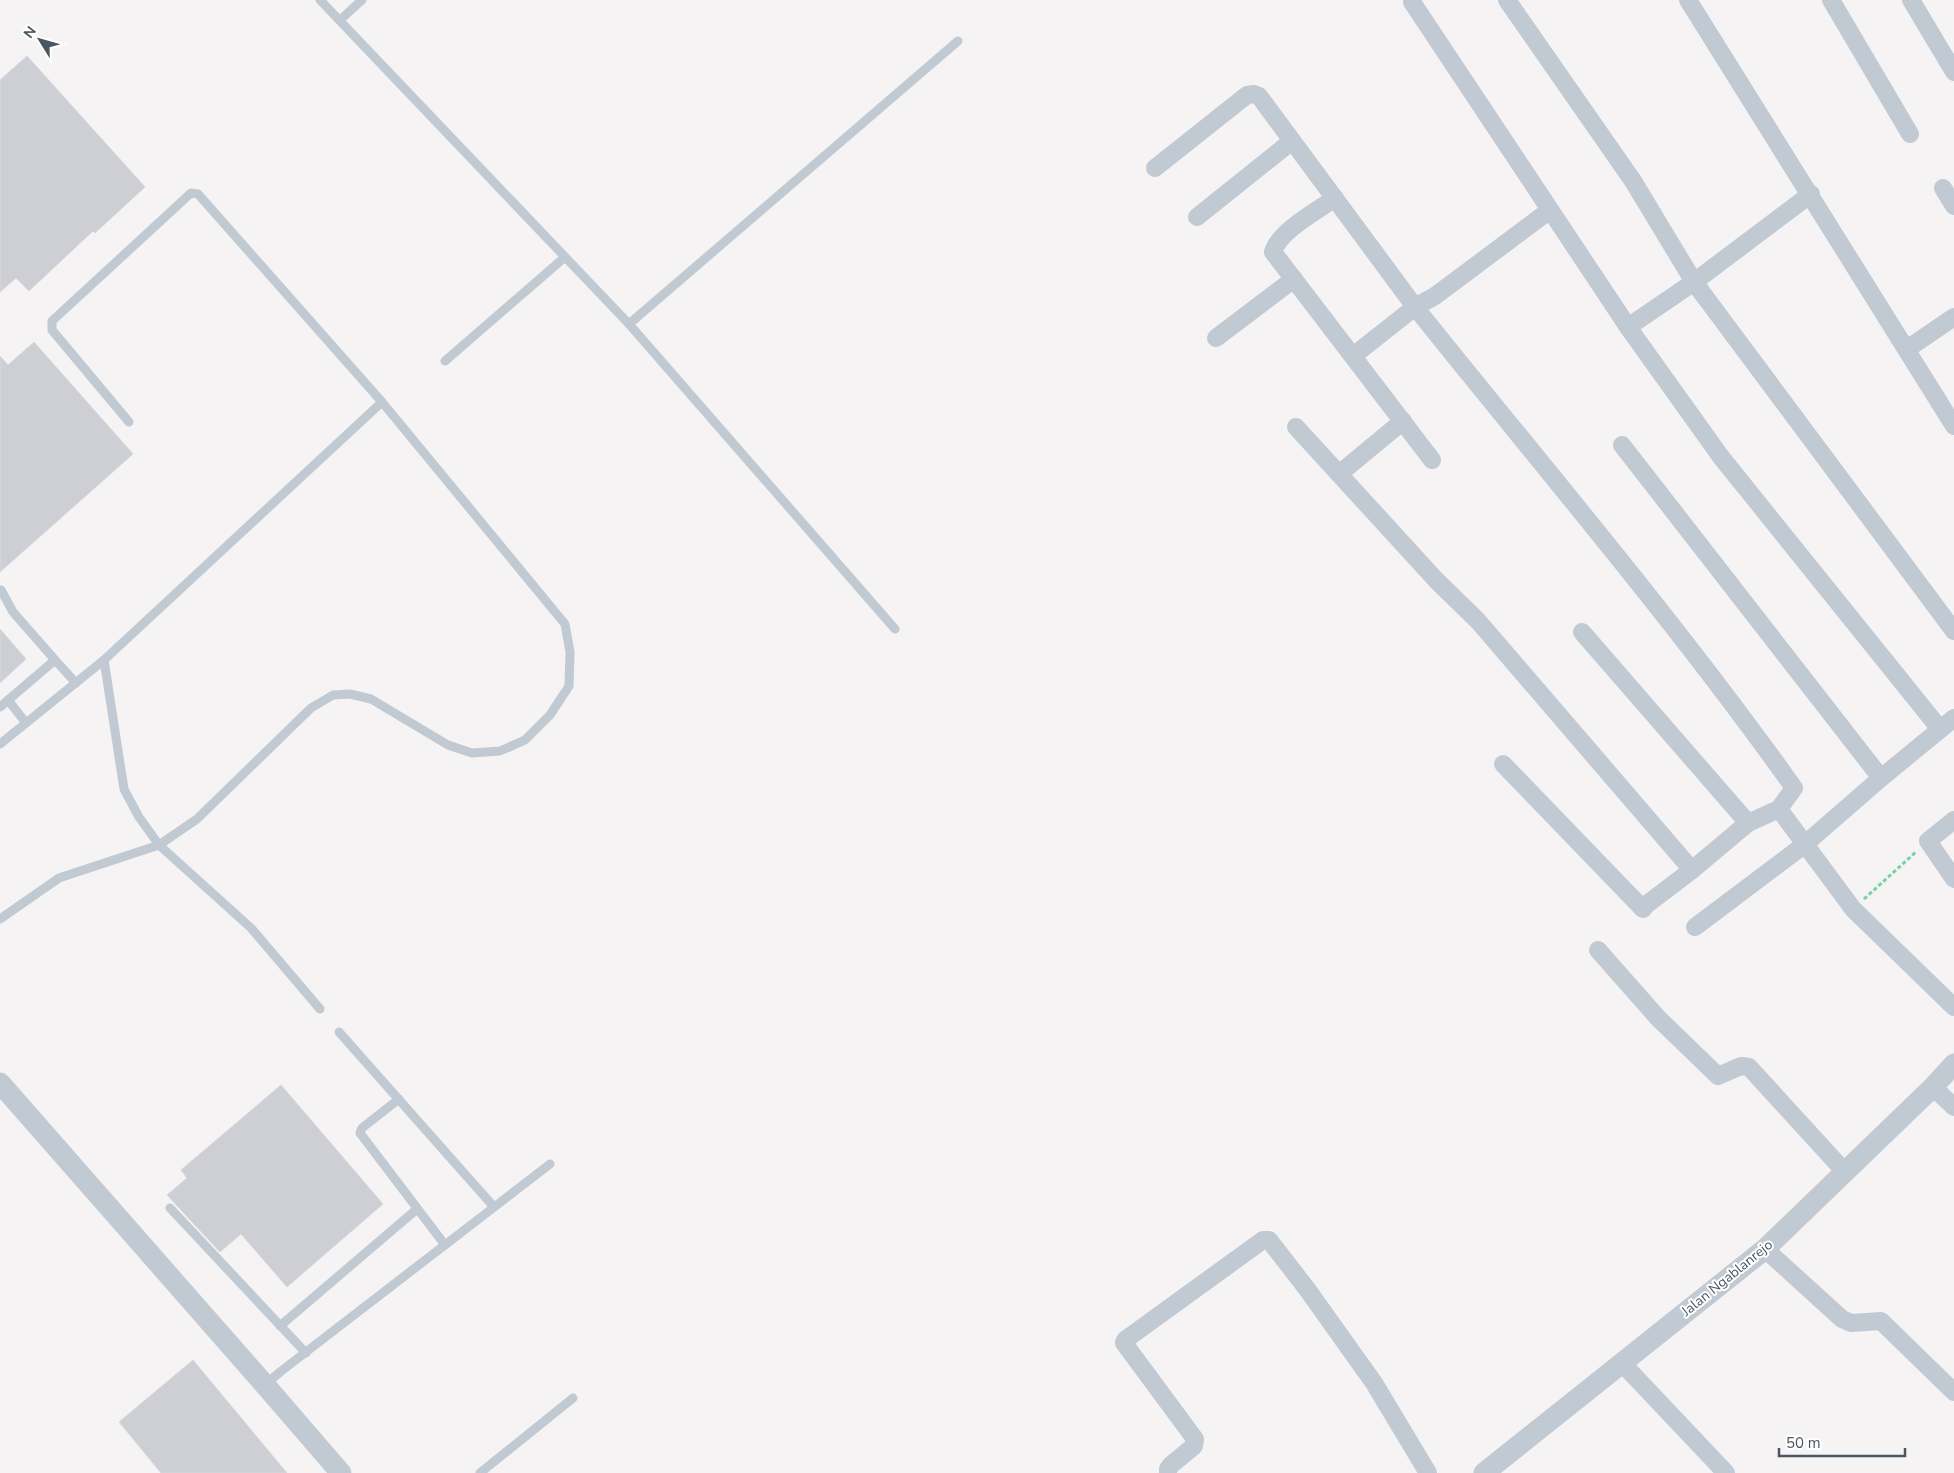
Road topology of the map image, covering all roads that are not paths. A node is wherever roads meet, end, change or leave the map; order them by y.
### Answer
1 (320, 0) edge
2 (362, 0) edge
3 (1507, 0) edge
4 (1688, 0) edge
5 (1831, 0) edge
6 (1911, 0) edge
7 (1412, 2) dead end
8 (340, 20) junction
9 (958, 41) dead end
10 (1954, 72) edge
11 (1910, 134) dead end
12 (1292, 141) junction
13 (1155, 168) dead end
14 (1942, 188) dead end
15 (1810, 194) junction
16 (1335, 198) junction
17 (1954, 206) edge
18 (1550, 210) junction
19 (1197, 217) dead end
20 (565, 257) junction
21 (1294, 279) junction
22 (1694, 282) junction
23 (1415, 307) junction
24 (1954, 317) edge
25 (629, 324) junction
26 (1628, 327) junction
27 (1216, 338) dead end
28 (1907, 349) junction
29 (1353, 356) junction
30 (445, 361) dead end
31 (382, 402) junction
32 (1403, 421) junction
33 (129, 422) dead end
34 (1954, 426) edge
35 (1296, 427) dead end
36 (1622, 445) dead end
37 (1432, 460) dead end
38 (1339, 474) junction
39 (1, 590) edge
40 (895, 629) dead end
41 (1954, 631) edge
42 (1582, 632) dead end
43 (55, 660) junction
44 (104, 660) junction
45 (76, 683) junction
46 (8, 700) junction
47 (0, 707) edge
48 (26, 723) junction
49 (1947, 723) edge
50 (0, 744) edge
51 (1503, 764) dead end
52 (1881, 778) junction
53 (1779, 809) junction
54 (1954, 820) edge
55 (1748, 823) junction
56 (159, 845) junction
57 (1804, 845) junction
58 (1692, 870) junction
59 (1954, 879) edge
60 (0, 919) edge
61 (1695, 927) dead end
62 (1598, 950) dead end
63 (1954, 1007) edge
64 (320, 1009) dead end
65 (339, 1032) dead end
66 (1954, 1064) edge
67 (1, 1086) edge
68 (1933, 1087) junction
69 (399, 1099) junction
70 (1954, 1106) edge
71 (550, 1164) dead end
72 (1845, 1172) junction
73 (494, 1207) junction
74 (170, 1208) dead end
75 (416, 1209) junction
76 (445, 1245) junction
77 (1765, 1249) junction
78 (280, 1326) junction
79 (306, 1353) junction
80 (1621, 1362) junction
81 (266, 1384) junction
82 (1954, 1392) edge
83 (573, 1398) dead end
84 (341, 1473) edge
85 (480, 1473) edge
86 (1168, 1473) edge
87 (1428, 1473) edge
88 (1484, 1473) edge
89 (1726, 1473) edge

1 - 8 lane
2 - 8 lane
3 - 22 street
4 - 15 street
5 - 11 street
6 - 10 street
7 - 18 street
8 - 20 lane
9 - 25 lane
12 - 13 street
12 - 16 street
12 - 19 street
14 - 17 street
15 - 22 street
15 - 28 street
16 - 21 street
16 - 23 street
18 - 23 street
18 - 26 street
20 - 25 lane
20 - 30 lane
21 - 27 street
21 - 29 street
22 - 26 street
22 - 41 street
23 - 29 street
23 - 53 street
24 - 28 street
25 - 40 lane
26 - 49 street
28 - 34 street
29 - 32 street
31 - 33 lane
31 - 44 lane
31 - 56 lane
32 - 37 street
32 - 38 street
35 - 38 street
36 - 52 street
38 - 58 street
39 - 43 lane
42 - 55 street
43 - 45 lane
43 - 46 lane
44 - 45 lane
44 - 56 lane
45 - 48 lane
46 - 47 lane
46 - 48 lane
48 - 50 lane
49 - 52 street
51 - 58 street
52 - 57 street
53 - 55 street
53 - 57 street
54 - 59 street
55 - 58 street
56 - 60 lane
56 - 64 lane
57 - 61 street
57 - 63 street
62 - 72 street
65 - 69 lane
66 - 68 street, Jalan Ngablanrejo
67 - 81 street
68 - 70 street
68 - 72 street, Jalan Ngablanrejo
69 - 73 lane
69 - 75 lane
71 - 73 lane
72 - 77 street, Jalan Ngablanrejo
73 - 76 lane
74 - 78 lane
75 - 76 lane
75 - 78 lane
76 - 79 lane
77 - 80 street, Jalan Ngablanrejo
77 - 82 street
78 - 79 lane
79 - 81 lane
80 - 88 street, Jalan Ngablanrejo
80 - 89 street
81 - 84 street
83 - 85 lane
86 - 87 street

